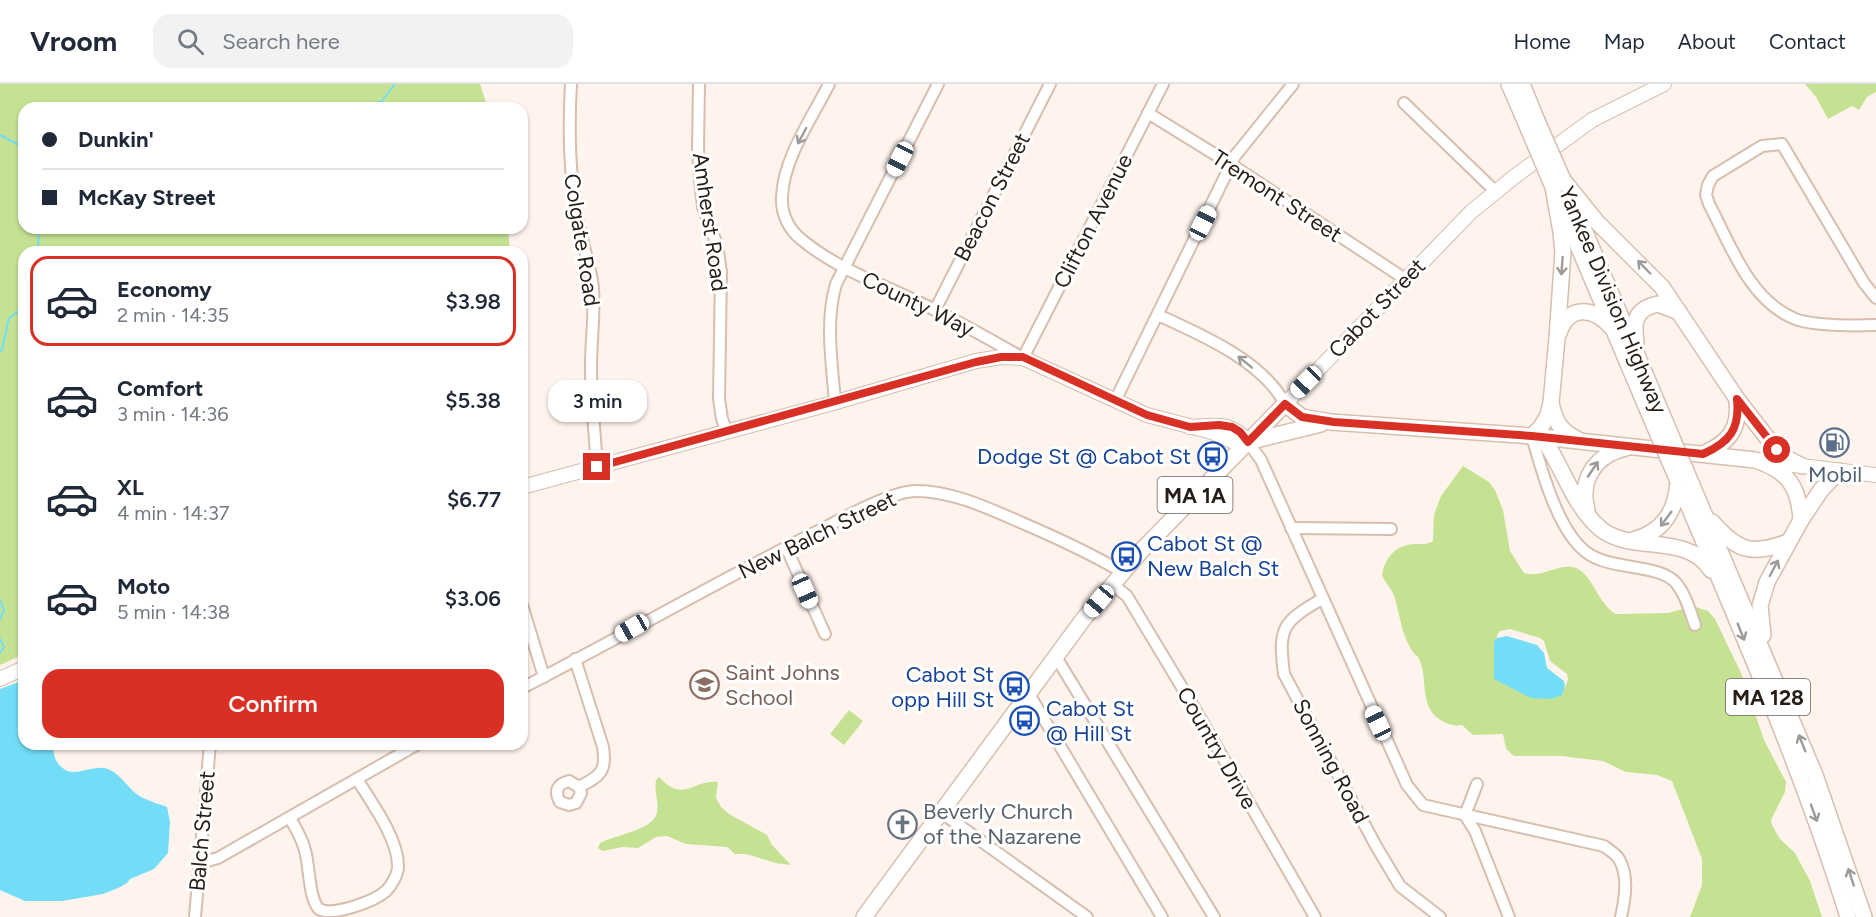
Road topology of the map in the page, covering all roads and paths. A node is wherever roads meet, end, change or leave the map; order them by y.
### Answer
1 (571, 84) edge
2 (699, 84) edge
3 (829, 84) edge
4 (938, 84) edge
5 (1050, 84) edge
6 (1163, 84) edge
7 (1293, 84) edge
8 (1509, 84) edge
9 (1522, 84) edge
10 (1664, 84) edge
11 (1404, 103) dead end
12 (1148, 113) junction
13 (1533, 125) junction
14 (1232, 165) junction
15 (1558, 183) junction
16 (1496, 192) junction
17 (844, 267) junction
18 (1405, 279) junction
19 (1876, 298) edge
20 (935, 310) junction
21 (1680, 313) junction
22 (1158, 315) junction
23 (1876, 325) edge
24 (1615, 332) junction
25 (1557, 338) junction
26 (1023, 357) junction
27 (1640, 363) junction
28 (1737, 399) junction
29 (1115, 401) junction
30 (836, 402) junction
31 (1551, 403) junction
32 (1285, 404) junction
33 (1658, 419) junction
34 (1331, 422) junction
35 (727, 432) junction
36 (1537, 437) junction
37 (1580, 441) junction
38 (1248, 442) junction
39 (1635, 446) junction
40 (1703, 454) junction
41 (1755, 460) junction
42 (1802, 466) junction
43 (597, 467) junction
44 (1839, 471) junction
45 (1876, 474) edge
46 (1876, 479) edge
47 (1685, 482) junction
48 (528, 485) edge
49 (1703, 511) junction
50 (1589, 516) junction
51 (1802, 520) junction
52 (1291, 528) junction
53 (1391, 529) dead end
54 (1632, 541) junction
55 (1788, 542) junction
56 (786, 547) junction
57 (1122, 572) junction
58 (1112, 584) junction
59 (1322, 599) junction
60 (1728, 600) junction
61 (528, 625) edge
62 (1695, 625) dead end
63 (825, 634) dead end
64 (1056, 657) junction
65 (575, 659) junction
66 (18, 671) edge
67 (544, 677) junction
68 (0, 679) edge
69 (1778, 684) junction
70 (528, 685) edge
71 (1029, 694) junction
72 (209, 750) edge
73 (407, 750) edge
74 (357, 778) junction
75 (1477, 784) dead end
76 (579, 787) dead end
77 (942, 813) junction
78 (1465, 815) junction
79 (290, 818) junction
80 (200, 863) junction
81 (332, 916) edge
82 (195, 917) edge
83 (864, 917) edge
84 (1087, 917) edge
85 (1162, 917) edge
86 (1214, 917) edge
87 (1315, 917) edge
88 (1440, 917) edge
89 (1509, 917) edge
90 (1621, 917) edge
91 (1848, 917) edge
92 (1864, 917) edge

1 - 43 street, Colgate Road
2 - 35 street, Amherst Road
3 -> 17 street, County Way
4 - 17 street
5 - 20 street, Beacon Street
6 - 12 street, Clifton Avenue
7 - 14 street
8 - 13 highway, Yankee Division Highway / MA 128
9 - 13 highway, Yankee Division Highway / MA 128
10 - 16 main road, Cabot Street
11 - 16 street
12 - 14 street, Tremont Street
12 - 26 street, Clifton Avenue
13 - 15 highway, Yankee Division Highway / MA 128, bridge
14 - 18 street, Tremont Street
14 - 22 street
21 -> 15 highway
15 - 24 highway, Yankee Division Highway / MA 128
15 -> 25 highway
15 - 27 highway, Yankee Division Highway / MA 128
16 - 18 main road, Cabot Street
17 - 20 street, County Way
17 - 30 street
18 - 32 main road, Cabot Street
19 - 23 street
20 - 26 street, County Way
21 - 27 highway
21 - 28 highway
22 - 29 street
32 -> 22 street
24 - 25 highway
24 - 33 highway, Yankee Division Highway / MA 128
25 - 31 highway
26 - 29 main road, County Way
26 - 30 main road
27 - 33 highway, Yankee Division Highway / MA 128
28 - 40 highway
28 - 42 highway
29 - 38 main road, County Way
30 - 35 main road
31 - 36 highway
31 - 37 highway
32 - 34 highway
32 - 38 highway, Cabot Street / MA 1A
33 - 47 highway, Yankee Division Highway / MA 128, bridge
34 - 36 highway
34 - 38 highway
35 - 43 main road
36 - 37 highway
36 - 50 highway
36 - 62 street
37 - 39 highway
38 - 52 street
38 - 57 highway, Cabot Street / MA 1A
39 - 40 highway
50 -> 39 highway
40 - 41 highway
41 - 42 main road
41 - 51 highway
42 - 44 main road
43 - 48 main road
44 - 45 main road
44 - 46 main road
44 - 51 highway
47 - 49 highway, Yankee Division Highway / MA 128
47 -> 54 highway
47 - 60 highway, Yankee Division Highway / MA 128
49 - 55 highway
49 - 69 highway, Yankee Division Highway / MA 128
50 - 54 highway
51 - 55 highway
52 - 53 street
52 - 59 street
54 - 60 highway
69 -> 55 highway
56 - 57 street, New Balch Street
56 - 63 street
56 - 65 street, New Balch Street
57 - 58 highway, Cabot Street / MA 1A
58 - 64 highway, Cabot Street / MA 1A
58 - 87 street, Country Drive
59 - 78 street
59 - 88 street, Sonning Road
60 -> 91 highway, Yankee Division Highway / MA 128
61 - 67 street
64 - 71 highway, Cabot Street / MA 1A
64 - 86 street
65 - 67 street, New Balch Street
65 - 76 street
66 - 68 main road
67 - 70 street, New Balch Street
92 -> 69 highway, Yankee Division Highway / MA 128
71 - 77 highway, Cabot Street / MA 1A
71 - 85 street
72 - 80 street, Balch Street
73 - 74 street
74 - 79 street
74 - 81 street
75 - 78 street
77 - 83 highway, Cabot Street / MA 1A
77 - 84 street
78 - 89 street
78 - 90 street
79 - 80 street
79 - 81 street
80 - 82 street, Balch Street

